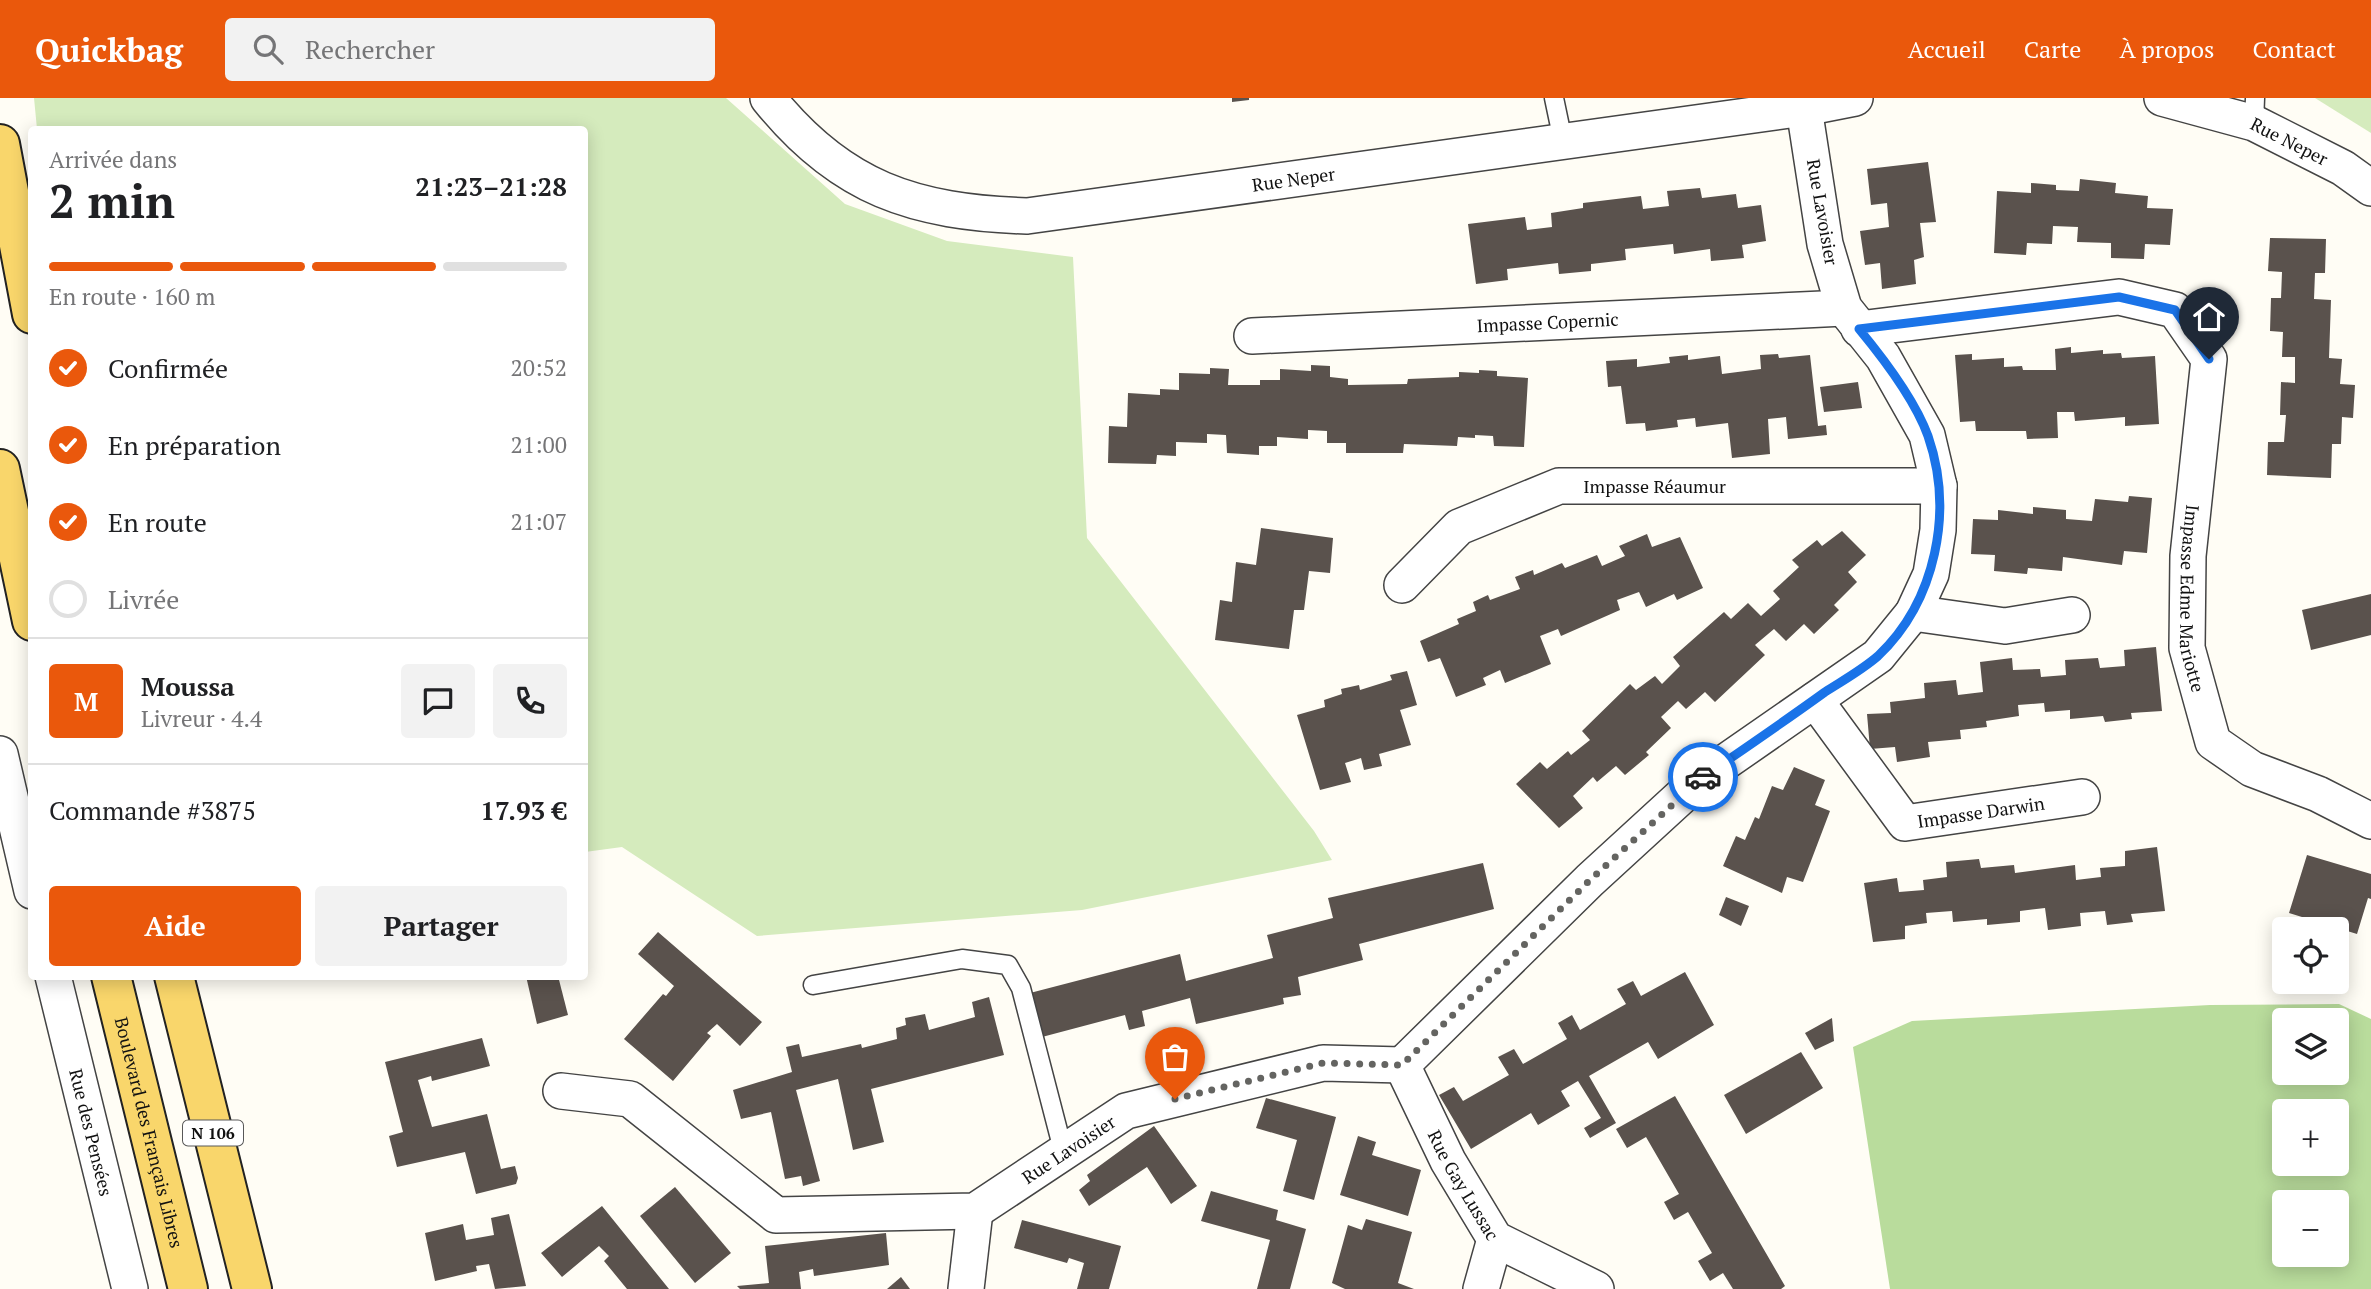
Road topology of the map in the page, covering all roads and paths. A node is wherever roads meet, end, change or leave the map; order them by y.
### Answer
1 (768, 98) edge
2 (1554, 98) edge
3 (1855, 98) edge
4 (2162, 98) edge
5 (1804, 108) junction
6 (2254, 110) edge
7 (1563, 141) junction
8 (0, 144) edge
9 (2371, 188) edge
10 (28, 293) edge
11 (1852, 318) junction
12 (1251, 336) dead end
13 (0, 469) edge
14 (1939, 486) junction
15 (1402, 584) dead end
16 (28, 602) edge
17 (1913, 613) junction
18 (2072, 615) dead end
19 (1815, 699) junction
20 (0, 754) edge
21 (2082, 797) dead end
22 (2371, 821) edge
23 (28, 874) edge
24 (54, 980) edge
25 (112, 980) edge
26 (175, 980) edge
27 (813, 985) dead end
28 (1402, 1065) junction
29 (561, 1091) dead end
30 (1063, 1150) junction
31 (975, 1211) junction
32 (1495, 1239) junction
33 (130, 1289) edge
34 (188, 1289) edge
35 (252, 1289) edge
36 (966, 1289) edge
37 (1481, 1289) edge
38 (1596, 1289) edge

1 - 7 street, Rue Neper
2 - 7 lane
3 - 5 street, Rue Neper
4 - 6 street, Rue Neper
5 - 7 street, Rue Neper
5 - 11 street, Rue Lavoisier
6 - 9 street, Rue Neper
8 - 10 main road
11 - 12 street, Impasse Copernic
11 - 14 street, Rue Lavoisier
11 - 22 street, Impasse Edme Mariotte
13 - 16 main road
14 - 15 street, Impasse Réaumur
14 - 17 street, Rue Lavoisier
17 - 18 street
17 - 19 street, Rue Lavoisier
19 - 21 street, Impasse Darwin
19 - 28 street, Rue Lavoisier
20 - 23 street
24 - 33 street, Rue des Pensées
25 - 34 main road, Boulevard des Français Libres
26 - 35 main road, N 106
27 - 30 lane
28 - 30 street, Rue Lavoisier
28 - 32 street, Rue Gay Lussac
29 - 31 street
30 - 31 street, Rue Lavoisier
31 - 36 street
32 - 37 street
32 - 38 street, Rue Gay Lussac

